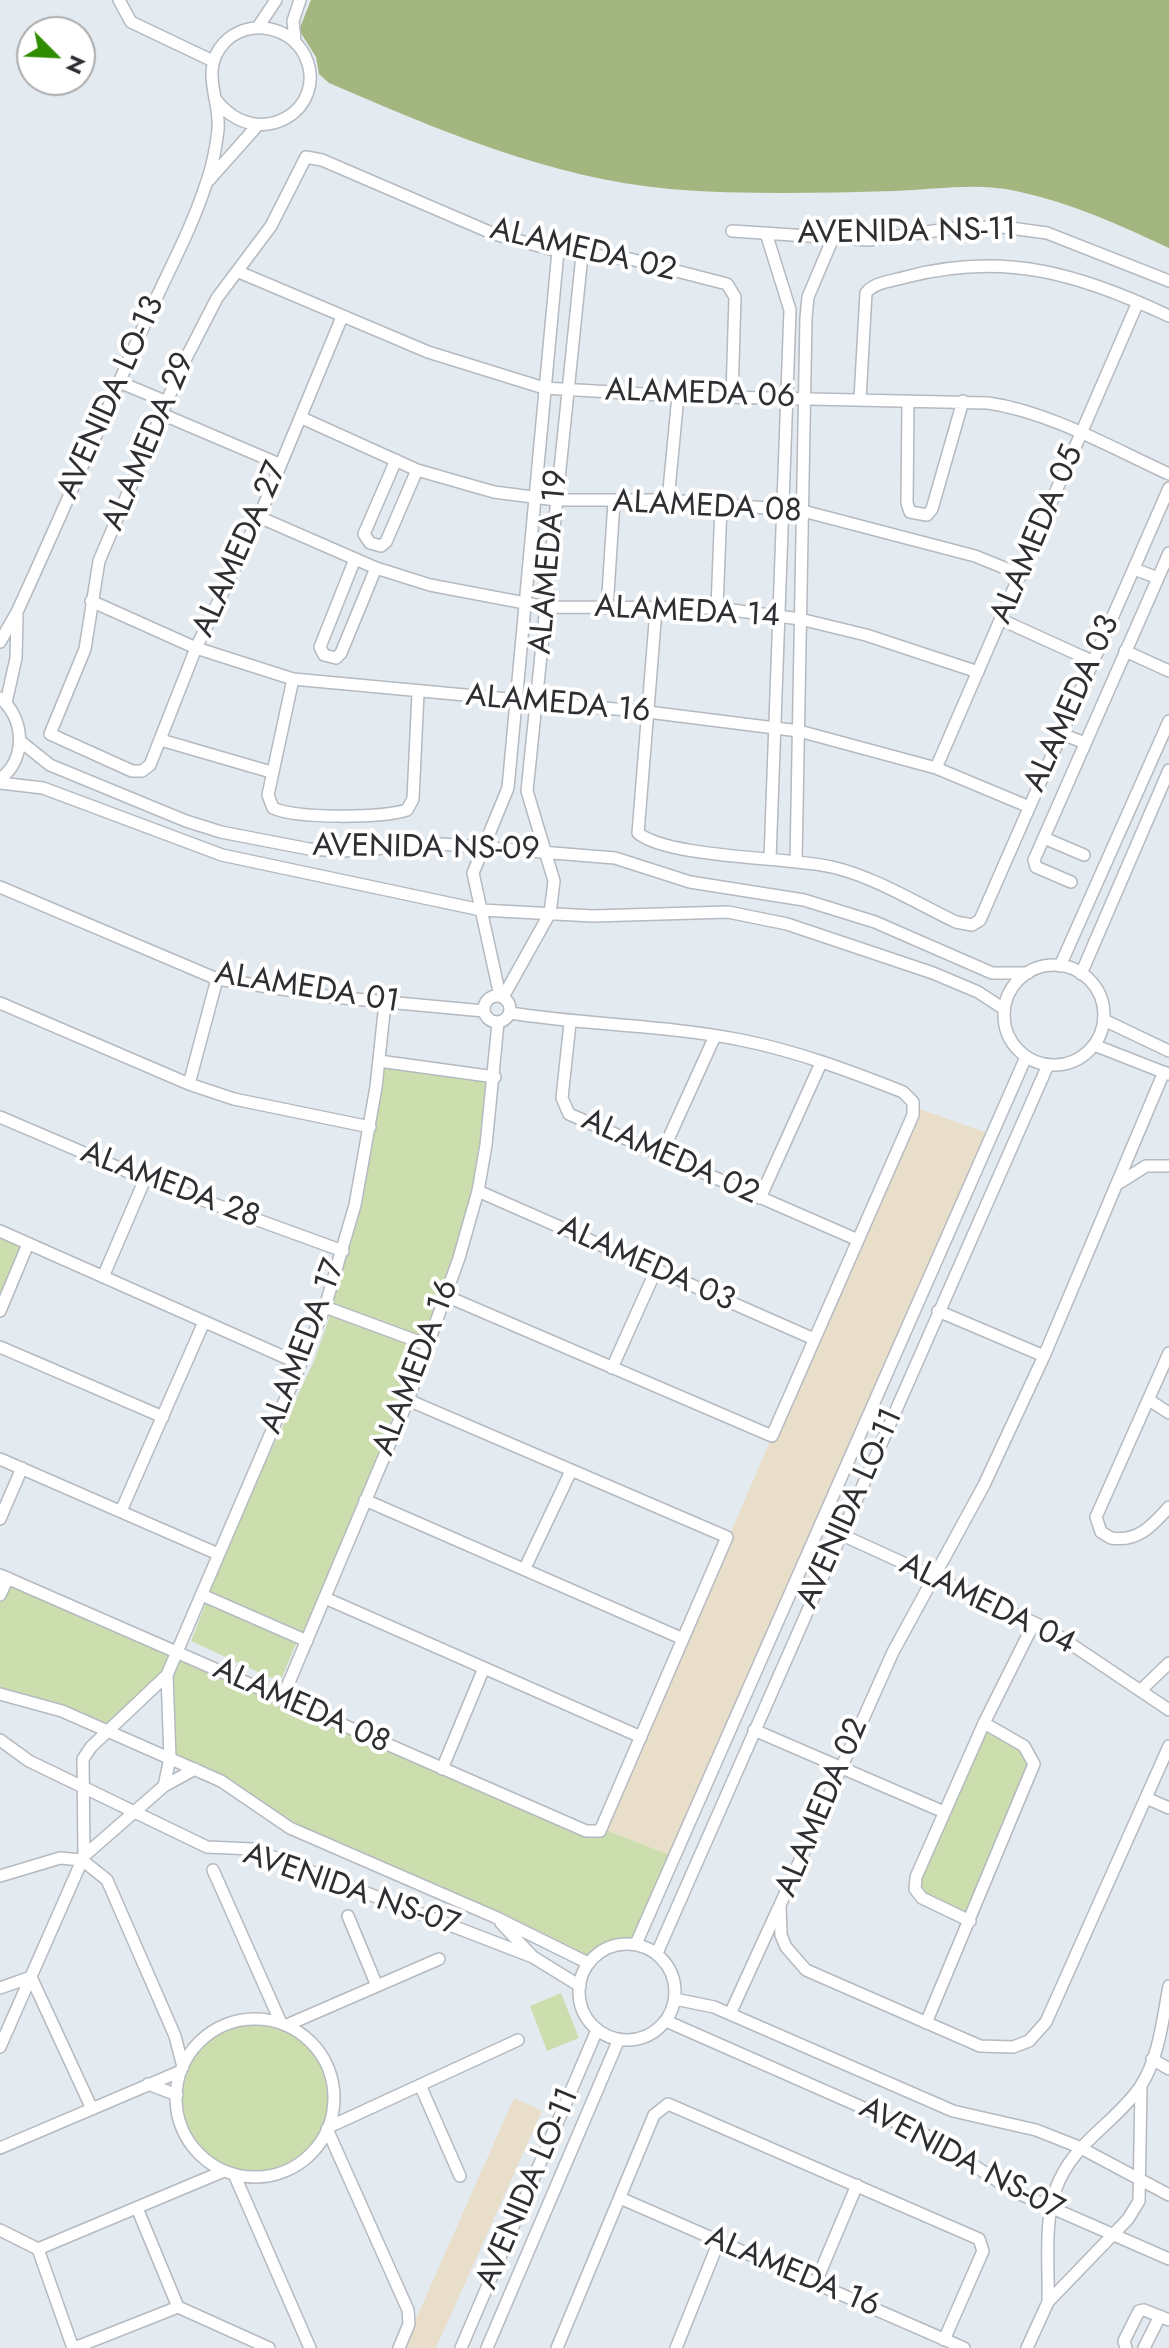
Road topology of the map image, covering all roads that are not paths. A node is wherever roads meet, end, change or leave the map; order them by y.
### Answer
1 (119, 0) edge
2 (276, 0) edge
3 (300, 0) edge
4 (258, 27) junction
5 (295, 41) junction
6 (213, 61) junction
7 (216, 100) junction
8 (257, 126) junction
9 (296, 170) joint
10 (206, 184) junction
11 (732, 231) dead end
12 (766, 233) junction
13 (833, 238) junction
14 (558, 251) junction
15 (582, 255) junction
16 (239, 272) junction
17 (1169, 281) edge
18 (1138, 302) junction
19 (1169, 316) edge
20 (342, 317) junction
21 (119, 382) junction
22 (544, 388) junction
23 (566, 391) junction
24 (678, 396) junction
25 (732, 396) junction
26 (786, 398) junction
27 (805, 399) junction
28 (860, 399) junction
29 (963, 401) junction
30 (167, 402) junction
31 (908, 403) junction
32 (164, 415) junction
33 (302, 418) junction
34 (1082, 434) junction
35 (396, 460) junction
36 (279, 464) junction
37 (417, 470) junction
38 (1169, 474) edge
39 (1169, 488) edge
40 (533, 498) junction
41 (556, 500) junction
42 (668, 500) junction
43 (614, 502) junction
44 (721, 505) junction
45 (782, 509) junction
46 (803, 511) junction
47 (259, 517) junction
48 (1169, 553) edge
49 (355, 559) junction
50 (376, 568) junction
51 (1134, 569) junction
52 (1022, 575) junction
53 (1158, 578) junction
54 (91, 601) junction
55 (526, 604) junction
56 (546, 607) junction
57 (607, 608) junction
58 (717, 608) junction
59 (656, 610) junction
60 (17, 612) junction
61 (778, 618) junction
62 (800, 619) junction
63 (1002, 620) junction
64 (0, 642) edge
65 (196, 648) junction
66 (1125, 651) junction
67 (1092, 661) junction
68 (1169, 671) edge
69 (978, 672) junction
70 (293, 679) junction
71 (418, 693) junction
72 (518, 700) junction
73 (3, 701) edge
74 (537, 702) junction
75 (648, 712) junction
76 (1169, 721) edge
77 (774, 727) junction
78 (799, 731) junction
79 (1062, 734) junction
80 (161, 740) junction
81 (20, 741) junction
82 (1085, 743) junction
83 (936, 768) junction
84 (1169, 770) edge
85 (132, 771) joint
86 (271, 772) junction
87 (0, 781) edge
88 (1027, 806) junction
89 (1044, 838) junction
90 (482, 849) junction
91 (545, 850) junction
92 (1084, 855) dead end
93 (770, 859) junction
94 (796, 862) junction
95 (1071, 882) dead end
96 (2, 887) edge
97 (481, 910) junction
98 (550, 913) junction
99 (1060, 966) junction
100 (1028, 973) junction
101 (1081, 974) junction
102 (217, 979) junction
103 (501, 996) junction
104 (0, 1003) edge
105 (385, 1003) junction
106 (1004, 1009) junction
107 (484, 1011) junction
108 (510, 1013) junction
109 (1104, 1020) junction
110 (498, 1023) junction
111 (570, 1023) junction
112 (715, 1036) junction
113 (1094, 1045) junction
114 (1169, 1051) edge
115 (1026, 1057) junction
116 (379, 1061) junction
117 (821, 1063) junction
118 (1048, 1065) junction
119 (1166, 1073) edge
120 (495, 1077) junction
121 (189, 1084) junction
122 (0, 1117) edge
123 (370, 1127) junction
124 (661, 1155) junction
125 (1169, 1166) edge
126 (145, 1179) junction
127 (1118, 1184) junction
128 (478, 1191) junction
129 (760, 1198) junction
130 (0, 1231) edge
131 (858, 1240) junction
132 (28, 1244) junction
133 (343, 1251) junction
134 (656, 1270) junction
135 (103, 1277) junction
136 (446, 1296) junction
137 (325, 1307) junction
138 (0, 1311) edge
139 (938, 1311) junction
140 (204, 1322) junction
141 (814, 1339) junction
142 (428, 1345) junction
143 (0, 1347) edge
144 (1169, 1353) edge
145 (1044, 1356) junction
146 (300, 1364) junction
147 (612, 1368) junction
148 (408, 1400) junction
149 (1149, 1400) junction
150 (1169, 1413) edge
151 (163, 1417) junction
152 (0, 1459) edge
153 (22, 1468) junction
154 (571, 1471) junction
155 (365, 1500) junction
156 (1169, 1507) edge
157 (121, 1511) junction
158 (0, 1519) edge
159 (840, 1534) junction
160 (218, 1554) junction
161 (525, 1568) junction
162 (4, 1577) edge
163 (935, 1578) junction
164 (0, 1595) edge
165 (202, 1595) junction
166 (325, 1598) junction
167 (1034, 1623) junction
168 (681, 1638) junction
169 (307, 1641) junction
170 (177, 1652) junction
171 (1169, 1663) edge
172 (484, 1668) junction
173 (167, 1675) junction
174 (1141, 1690) junction
175 (0, 1694) edge
176 (282, 1699) junction
177 (1169, 1710) edge
178 (984, 1723) junction
179 (754, 1730) junction
180 (107, 1731) junction
181 (641, 1737) junction
182 (0, 1740) edge
183 (1169, 1746) edge
184 (170, 1758) junction
185 (839, 1766) junction
186 (195, 1769) junction
187 (442, 1769) junction
188 (82, 1786) junction
189 (164, 1786) junction
190 (1146, 1798) junction
191 (1169, 1808) edge
192 (134, 1810) junction
193 (944, 1812) junction
194 (83, 1858) junction
195 (213, 1870) dead end
196 (0, 1876) edge
197 (780, 1905) junction
198 (348, 1916) dead end
199 (495, 1917) junction
200 (970, 1921) junction
201 (636, 1944) junction
202 (657, 1953) junction
203 (533, 1957) junction
204 (439, 1959) dead end
205 (588, 1963) junction
206 (31, 1977) junction
207 (377, 1986) junction
208 (580, 1986) junction
209 (1169, 1986) edge
210 (0, 1988) edge
211 (265, 1990) junction
212 (675, 1999) junction
213 (319, 2012) junction
214 (730, 2014) junction
215 (264, 2019) junction
216 (666, 2021) junction
217 (926, 2023) junction
218 (284, 2024) junction
219 (597, 2030) junction
220 (175, 2036) junction
221 (304, 2036) junction
222 (619, 2039) junction
223 (518, 2040) dead end
224 (0, 2047) edge
225 (194, 2048) junction
226 (1152, 2059) junction
227 (182, 2069) junction
228 (1169, 2069) edge
229 (148, 2084) junction
230 (420, 2085) junction
231 (1141, 2086) junction
232 (177, 2095) junction
233 (334, 2106) junction
234 (92, 2109) junction
235 (359, 2112) junction
236 (328, 2128) junction
237 (317, 2147) junction
238 (1079, 2147) junction
239 (0, 2148) edge
240 (340, 2159) junction
241 (208, 2161) junction
242 (229, 2172) junction
243 (460, 2176) dead end
244 (248, 2177) junction
245 (1141, 2177) junction
246 (198, 2182) junction
247 (857, 2185) junction
248 (1169, 2195) edge
249 (244, 2196) junction
250 (620, 2198) junction
251 (1050, 2207) junction
252 (137, 2208) junction
253 (0, 2230) edge
254 (1111, 2236) junction
255 (719, 2241) junction
256 (38, 2249) junction
257 (1169, 2259) edge
258 (816, 2282) junction
259 (1048, 2302) junction
260 (178, 2307) junction
261 (1164, 2318) edge
262 (944, 2340) junction
263 (74, 2348) edge
264 (269, 2348) edge
265 (310, 2348) edge
266 (399, 2348) edge
267 (461, 2348) edge
268 (487, 2348) edge
269 (557, 2348) edge
270 (676, 2348) edge
271 (964, 2348) edge
272 (1027, 2348) edge
273 (1126, 2348) edge
274 (1144, 2348) edge

1 - 6 street
2 - 4 street
3 - 5 street, AVENIDA LO-13
4 - 5 street
4 - 6 street
5 - 8 street, AVENIDA LO-13
6 - 7 street, AVENIDA LO-13
7 - 8 street
7 - 10 street, AVENIDA LO-13
8 - 10 street, AVENIDA LO-13
9 - 14 street, ALAMEDA 02
9 - 16 street, ALAMEDA 29
10 - 21 street, AVENIDA LO-13
11 - 12 street, AVENIDA NS-11
12 - 13 street, AVENIDA NS-11
12 - 26 street
13 - 17 street, AVENIDA NS-11
13 - 27 street
14 - 15 street, ALAMEDA 02
14 - 22 street, ALAMEDA 19
15 - 23 street, ALAMEDA 19
15 - 25 street, ALAMEDA 02
16 - 20 street, ALAMEDA 06
16 - 30 street, ALAMEDA 29
18 - 19 street
18 - 28 street
18 - 34 street, ALAMEDA 05
20 - 22 street, ALAMEDA 06
20 - 33 street, ALAMEDA 27
21 - 30 street
21 - 60 street, AVENIDA LO-13
22 - 23 street, ALAMEDA 06
22 - 40 street, ALAMEDA 19
23 - 24 street, ALAMEDA 06
23 - 41 street, ALAMEDA 19
24 - 25 street, ALAMEDA 06
24 - 42 street
25 - 26 street, ALAMEDA 06
26 - 27 street, ALAMEDA 06
26 - 45 street
27 - 28 street, ALAMEDA 06
27 - 46 street
28 - 31 street, ALAMEDA 06
29 - 31 street, ALAMEDA 06
29 - 31 street
29 - 34 street, ALAMEDA 06
30 - 32 street, ALAMEDA 29
32 - 36 street
32 - 54 street, ALAMEDA 29
33 - 35 street, ALAMEDA 08
33 - 36 street, ALAMEDA 27
34 - 38 street, ALAMEDA 06
34 - 52 street, ALAMEDA 05
35 - 37 street, ALAMEDA 08
35 - 37 street
36 - 47 street, ALAMEDA 27
37 - 40 street, ALAMEDA 08
39 - 51 street, ALAMEDA 03
40 - 41 street, ALAMEDA 08
40 - 55 street, ALAMEDA 19
41 - 43 street, ALAMEDA 08
41 - 56 street, ALAMEDA 19
42 - 43 street, ALAMEDA 08
42 - 44 street, ALAMEDA 08
43 - 57 street
44 - 45 street, ALAMEDA 08
44 - 58 street
45 - 46 street, ALAMEDA 08
45 - 61 street
46 - 52 street, ALAMEDA 08
46 - 62 street
47 - 49 street, ALAMEDA 14
47 - 65 street, ALAMEDA 27
48 - 53 street
49 - 50 street, ALAMEDA 14
49 - 50 street
50 - 55 street, ALAMEDA 14
51 - 53 street
51 - 67 street, ALAMEDA 03
52 - 63 street, ALAMEDA 05
53 - 66 street
54 - 65 street, ALAMEDA 16
54 - 85 street, ALAMEDA 29
55 - 56 street, ALAMEDA 14
55 - 72 street, ALAMEDA 19
56 - 57 street, ALAMEDA 14
56 - 74 street, ALAMEDA 19
57 - 59 street, ALAMEDA 14
58 - 59 street, ALAMEDA 14
58 - 61 street, ALAMEDA 14
59 - 75 street
60 - 64 street, AVENIDA LO-13
60 - 73 street, AVENIDA LO-13
61 - 62 street, ALAMEDA 14
61 - 77 street
62 - 69 street, ALAMEDA 14
62 - 78 street
63 - 67 street
63 - 69 street, ALAMEDA 05
65 - 70 street, ALAMEDA 16
65 - 80 street, ALAMEDA 27
66 - 68 street
66 - 82 street
67 - 79 street, ALAMEDA 03
69 - 83 street, ALAMEDA 05
70 - 71 street, ALAMEDA 16
70 - 86 street
71 - 72 street, ALAMEDA 16
71 - 86 street
72 - 74 street, ALAMEDA 16
72 - 90 street, ALAMEDA 19
73 - 81 street, AVENIDA LO-13
74 - 75 street, ALAMEDA 16
74 - 91 street, ALAMEDA 19
75 - 77 street, ALAMEDA 16
75 - 93 street
76 - 99 street
77 - 78 street, ALAMEDA 16
77 - 93 street
78 - 83 street, ALAMEDA 16
78 - 94 street
79 - 82 street
79 - 88 street, ALAMEDA 03
80 - 85 street, ALAMEDA 27
80 - 86 street
81 - 87 street
81 - 90 street, AVENIDA NS-09
82 - 89 street
83 - 88 street, ALAMEDA 16
84 - 101 street
87 - 97 street, AVENIDA NS-09
88 - 94 street, ALAMEDA 03
89 - 92 street
89 - 95 street
90 - 91 street, AVENIDA NS-09
90 - 97 street, ALAMEDA 19
91 - 98 street, ALAMEDA 19
91 - 100 street, AVENIDA NS-09
93 - 94 street
96 - 102 street, ALAMEDA 01
97 - 98 street, AVENIDA NS-09
97 - 103 street, ALAMEDA 19
98 - 103 street, ALAMEDA 19
98 - 106 street, AVENIDA NS-09
99 - 100 street
99 - 101 street
100 - 106 street
101 - 109 street
102 - 105 street, ALAMEDA 01
102 - 121 street
103 - 107 street
103 - 108 street
104 - 121 street
105 - 107 street, ALAMEDA 01
105 - 116 street, ALAMEDA 17
106 - 115 street
107 - 110 street
108 - 110 street
108 - 111 street
109 - 113 street
109 - 114 street
110 - 120 street, ALAMEDA 16
111 - 112 street
111 - 124 street, ALAMEDA 02
112 - 117 street
112 - 124 street
113 - 118 street
113 - 119 street
115 - 118 street
115 - 201 street, AVENIDA LO-11
116 - 120 street
116 - 123 street, ALAMEDA 17
117 - 129 street
117 - 131 street
118 - 139 street, AVENIDA LO-11
119 - 127 street, ALAMEDA 02
120 - 128 street, ALAMEDA 16
121 - 123 street
122 - 126 street, ALAMEDA 28
123 - 133 street, ALAMEDA 17
124 - 129 street, ALAMEDA 02
125 - 127 street
126 - 133 street, ALAMEDA 28
126 - 135 street
127 - 145 street, ALAMEDA 02
128 - 134 street, ALAMEDA 03
128 - 136 street, ALAMEDA 16
129 - 131 street, ALAMEDA 02
130 - 132 street
131 - 141 street
132 - 135 street
132 - 138 street
133 - 137 street, ALAMEDA 17
134 - 141 street, ALAMEDA 03
134 - 147 street
135 - 140 street
136 - 142 street, ALAMEDA 16
136 - 147 street
137 - 142 street
137 - 146 street, ALAMEDA 17
139 - 145 street
139 - 159 street, AVENIDA LO-11
140 - 146 street
140 - 151 street
141 - 147 street
142 - 148 street, ALAMEDA 16
143 - 151 street
144 - 149 street
145 - 163 street, ALAMEDA 02
146 - 160 street, ALAMEDA 17
148 - 154 street
148 - 155 street, ALAMEDA 16
149 - 150 street
149 - 156 street
151 - 157 street
152 - 153 street
153 - 157 street
153 - 158 street
154 - 161 street
154 - 168 street
155 - 161 street
155 - 166 street, ALAMEDA 16
157 - 160 street
159 - 163 street, ALAMEDA 04
159 - 179 street, AVENIDA LO-11
160 - 165 street, ALAMEDA 17
161 - 168 street
162 - 164 street
162 - 170 street, ALAMEDA 08
163 - 167 street, ALAMEDA 04
163 - 185 street, ALAMEDA 02
165 - 169 street
165 - 170 street, ALAMEDA 17
166 - 169 street, ALAMEDA 16
166 - 172 street
167 - 174 street, ALAMEDA 04
167 - 178 street
168 - 181 street
169 - 176 street, ALAMEDA 16
170 - 173 street, ALAMEDA 17
170 - 176 street, ALAMEDA 08
171 - 174 street
172 - 181 street
172 - 187 street
173 - 180 street
173 - 184 street
174 - 177 street, ALAMEDA 04
175 - 180 street, AVENIDA NS-07
176 - 187 street, ALAMEDA 08
178 - 193 street
178 - 200 street
179 - 185 street
179 - 202 street, AVENIDA LO-11
180 - 184 street, AVENIDA NS-07
180 - 188 street
181 - 187 street, ALAMEDA 08
182 - 188 street, AVENIDA NS-07
183 - 190 street, ALAMEDA 02
184 - 186 street, AVENIDA NS-07
184 - 189 street
185 - 193 street
185 - 197 street, ALAMEDA 02
186 - 189 street
186 - 199 street, AVENIDA NS-07
188 - 192 street, AVENIDA NS-07
188 - 194 street
189 - 192 street
190 - 191 street
190 - 217 street, ALAMEDA 02
192 - 194 street
192 - 203 street, AVENIDA NS-07
193 - 200 street
194 - 196 street
194 - 206 street
194 - 220 street
195 - 211 street
197 - 214 street
197 - 217 street, ALAMEDA 02
198 - 207 street
199 - 203 street, AVENIDA NS-07
199 - 205 street, AVENIDA NS-07
200 - 217 street
201 - 202 street
201 - 205 street
202 - 212 street
203 - 208 street, AVENIDA NS-07
204 - 207 street
205 - 208 street
206 - 210 street
206 - 224 street
206 - 234 street
207 - 213 street
208 - 219 street
209 - 226 street
211 - 215 street
211 - 218 street
212 - 214 street, AVENIDA NS-07
212 - 216 street
213 - 218 street
213 - 221 street
214 - 238 street, AVENIDA NS-07
215 - 218 street
215 - 225 street
216 - 222 street
216 - 251 street, AVENIDA NS-07
218 - 221 street
219 - 222 street
219 - 267 street, AVENIDA LO-11
220 - 225 street
220 - 227 street
221 - 233 street
222 - 268 street, AVENIDA LO-11
223 - 230 street
225 - 227 street
226 - 228 street
226 - 231 street
227 - 229 street
227 - 232 street
229 - 232 street
229 - 234 street
230 - 235 street
230 - 243 street
231 - 238 street
231 - 245 street
232 - 241 street
233 - 235 street
233 - 236 street
234 - 239 street
235 - 236 street
236 - 237 street
236 - 240 street
237 - 240 street
237 - 244 street
238 - 245 street, AVENIDA NS-07
238 - 251 street
240 - 266 street
241 - 242 street
241 - 246 street
242 - 244 street
242 - 246 street
242 - 249 street
244 - 249 street
245 - 248 street, AVENIDA NS-07
245 - 254 street
246 - 252 street
247 - 250 street
247 - 258 street
247 - 262 street
249 - 265 street
250 - 255 street, ALAMEDA 16
250 - 269 street
251 - 254 street, AVENIDA NS-07
251 - 259 street
252 - 256 street
252 - 260 street
253 - 256 street
254 - 257 street, AVENIDA NS-07
254 - 259 street
255 - 258 street, ALAMEDA 16
255 - 270 street
256 - 263 street
258 - 262 street, ALAMEDA 16
259 - 272 street
260 - 263 street
260 - 264 street
261 - 273 street
261 - 274 street
262 - 271 street, ALAMEDA 16

